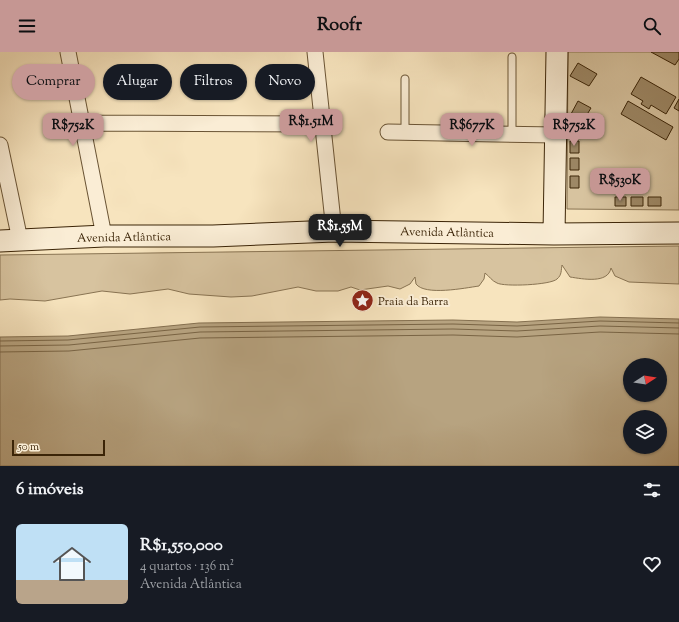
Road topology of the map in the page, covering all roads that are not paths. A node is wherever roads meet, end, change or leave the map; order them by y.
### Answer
1 (68, 52) edge
2 (315, 52) edge
3 (557, 52) edge
4 (512, 56) dead end
5 (405, 79) dead end
6 (82, 123) junction
7 (322, 124) junction
8 (388, 132) dead end
9 (405, 133) junction
10 (512, 134) junction
11 (556, 135) junction
12 (0, 145) edge
13 (334, 231) junction
14 (679, 233) edge
15 (554, 234) junction
16 (104, 236) junction
17 (10, 240) edge

1 - 6 street
2 - 7 street
3 - 11 street
4 - 10 lane
5 - 9 lane
6 - 7 street
6 - 16 street
7 - 13 street
8 - 9 street
9 - 10 street
10 - 11 street
11 - 15 street
12 - 17 street
13 - 15 street, Avenida Atlântica
13 - 16 street, Avenida Atlântica
14 - 15 street, Avenida Atlântica
16 - 17 street, Avenida Atlântica

